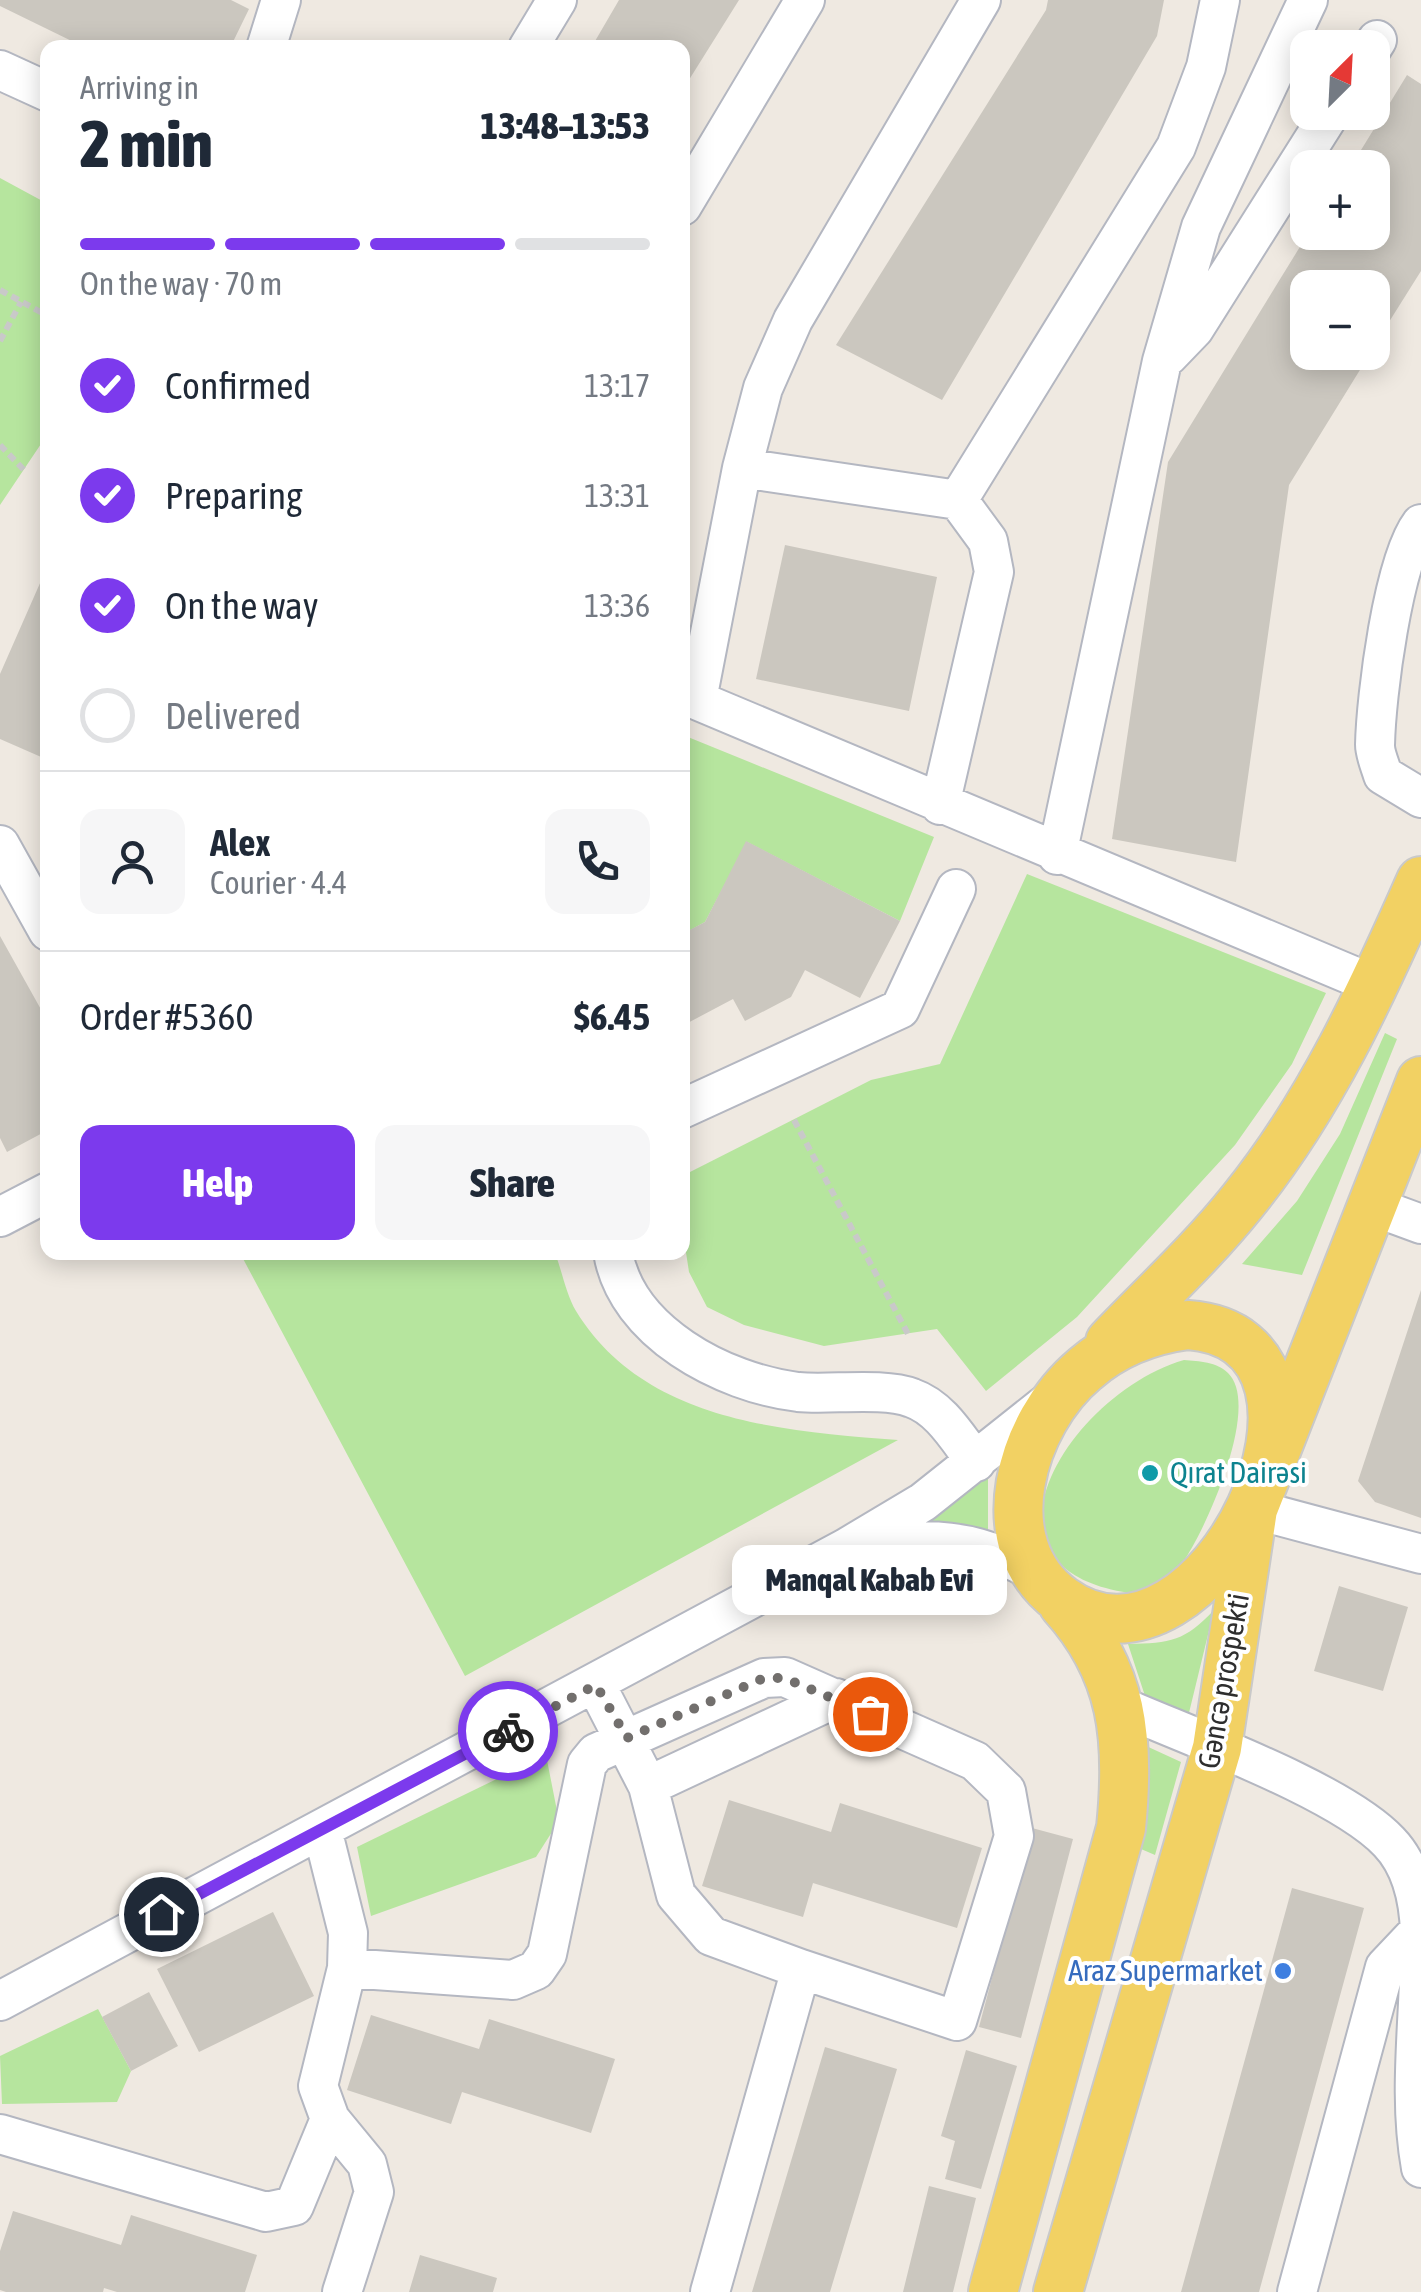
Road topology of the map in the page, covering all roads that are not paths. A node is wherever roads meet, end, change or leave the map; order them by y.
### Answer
1 (281, 0) edge
2 (557, 0) edge
3 (804, 0) edge
4 (981, 0) edge
5 (1220, 0) edge
6 (1308, 0) edge
7 (268, 40) edge
8 (533, 40) edge
9 (0, 70) edge
10 (40, 88) edge
11 (1321, 130) edge
12 (1176, 147) junction
13 (690, 192) edge
14 (1201, 227) junction
15 (1162, 361) junction
16 (742, 468) junction
17 (958, 500) junction
18 (1421, 524) edge
19 (690, 697) edge
20 (1421, 798) edge
21 (940, 805) junction
22 (0, 845) edge
23 (1057, 855) junction
24 (1421, 880) edge
25 (956, 889) dead end
26 (40, 917) edge
27 (1375, 985) junction
28 (1421, 1081) edge
29 (690, 1105) edge
30 (40, 1196) edge
31 (1372, 1206) junction
32 (0, 1217) edge
33 (1421, 1224) edge
34 (614, 1260) edge
35 (1074, 1379) junction
36 (976, 1462) junction
37 (1253, 1509) junction
38 (846, 1548) junction
39 (1421, 1554) edge
40 (1043, 1582) junction
41 (596, 1685) junction
42 (836, 1698) junction
43 (1118, 1705) junction
44 (627, 1738) junction
45 (1217, 1748) junction
46 (648, 1786) junction
47 (322, 1828) junction
48 (1420, 1930) edge
49 (347, 1968) junction
50 (801, 1970) junction
51 (0, 2001) edge
52 (1418, 2104) edge
53 (330, 2118) junction
54 (0, 2134) edge
55 (1421, 2168) edge
56 (342, 2292) edge
57 (710, 2292) edge
58 (992, 2292) edge
59 (1058, 2292) edge
60 (1297, 2292) edge

1 - 7 street
2 - 8 street
3 - 13 street
4 - 16 street
5 - 12 street
6 - 14 street
9 - 10 street
11 - 15 street
12 - 14 street
12 - 17 street
14 - 15 street
15 - 23 street
16 - 17 street
16 - 19 street
17 - 21 street
18 - 20 street
19 - 21 street
21 - 23 street
22 - 26 street
23 - 27 street
24 - 27 main road
25 - 29 street
27 - 35 main road
28 - 31 main road, Gəncə prospekti
30 - 32 street
31 - 33 street
31 - 37 main road, Gəncə prospekti
34 - 36 street
35 - 36 street
35 - 37 main road
35 - 40 main road
36 - 38 street
37 - 39 street
37 - 40 main road
37 - 45 main road, Gəncə prospekti
38 - 40 street
38 - 41 street
40 - 43 main road
41 - 44 street
41 - 47 street
42 - 44 street
42 - 46 street
42 - 50 street
43 - 45 street
43 - 58 main road
44 - 46 street
44 - 49 street
45 - 48 street
45 - 59 main road, Gəncə prospekti
46 - 50 street
47 - 49 street
47 - 51 street
48 - 52 street
48 - 60 street
49 - 53 street
50 - 57 street
52 - 55 street
53 - 54 street
53 - 56 street

